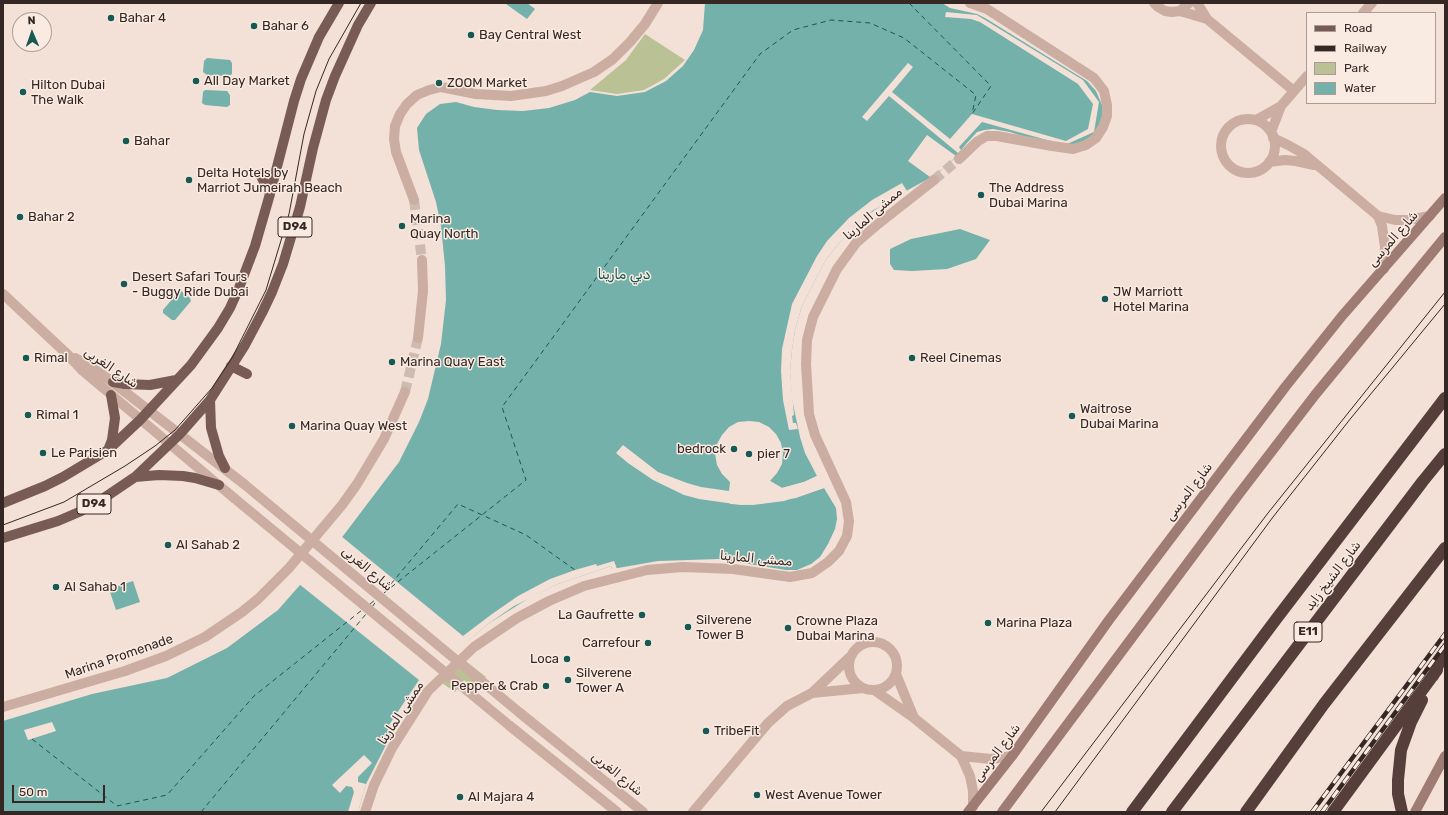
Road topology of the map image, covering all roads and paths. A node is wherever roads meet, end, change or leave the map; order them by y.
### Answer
1 (339, 3) edge
2 (371, 3) edge
3 (658, 3) edge
4 (970, 3) edge
5 (1154, 3) edge
6 (1189, 3) edge
7 (1197, 3) edge
8 (1372, 3) edge
9 (1180, 11) junction
10 (1364, 12) edge
11 (1207, 19) junction
12 (1306, 77) edge
13 (1294, 91) junction
14 (1281, 106) junction
15 (1256, 120) junction
16 (1272, 135) junction
17 (959, 159) tunnel mouth
18 (1270, 162) junction
19 (1318, 167) junction
20 (260, 174) dead end
21 (934, 180) tunnel mouth
22 (270, 194) junction
23 (1445, 198) edge
24 (414, 200) tunnel mouth
25 (1378, 216) junction
26 (1430, 216) junction
27 (1445, 237) edge
28 (422, 260) tunnel mouth
29 (1384, 269) junction
30 (3, 294) edge
31 (418, 338) tunnel mouth
32 (68, 355) junction
33 (231, 366) junction
34 (246, 374) dead end
35 (176, 380) junction
36 (113, 382) junction
37 (405, 392) tunnel mouth
38 (111, 395) junction
39 (1445, 398) edge
40 (210, 400) junction
41 (149, 411) junction
42 (140, 420) junction
43 (180, 434) junction
44 (169, 444) junction
45 (108, 450) junction
46 (1445, 454) edge
47 (225, 468) junction
48 (135, 477) junction
49 (219, 485) junction
50 (3, 503) edge
51 (3, 538) edge
52 (1445, 548) edge
53 (1445, 651) edge
54 (850, 657) junction
55 (1437, 670) junction
56 (896, 674) junction
57 (863, 688) junction
58 (874, 690) junction
59 (812, 693) junction
60 (3, 707) edge
61 (914, 718) junction
62 (961, 756) junction
63 (1012, 756) junction
64 (1445, 756) edge
65 (970, 809) edge
66 (365, 812) edge
67 (617, 812) edge
68 (643, 812) edge
69 (693, 812) edge
70 (1002, 812) edge
71 (1132, 812) edge
72 (1172, 812) edge
73 (1246, 812) edge
74 (1333, 812) edge
75 (1402, 812) edge
76 (1414, 812) edge

1 - 22 main road, D94
2 - 33 main road, D94
3 - 24 street
4 - 17 street
5 - 9 street
6 - 9 street
7 - 11 street
8 - 10 street
9 - 11 street
11 - 13 street
12 - 13 street
13 - 14 street
14 - 15 street
14 - 16 street
15 - 16 street
15 - 18 street
16 - 18 street
16 - 19 street
18 - 19 street
19 - 25 street
20 - 22 main road
21 - 66 street, ممشى المارينا
22 - 35 main road, D94
23 - 26 main road, شارع المرسى
25 - 26 street
25 - 29 street
26 - 29 main road, شارع المرسى
27 - 70 main road
28 - 31 street
29 - 63 main road, شارع المرسى
30 - 32 street, شارع الغربى
32 - 36 street, شارع الغربى
32 - 38 street, شارع الغربى
33 - 34 main road
33 - 40 main road, D94
35 - 36 main road
35 - 41 main road, D94
36 - 41 street, شارع الغربى
37 - 60 street, Marina Promenade
38 - 42 street, شارع الغربى
38 - 45 main road
39 - 71 highway
40 - 43 main road, D94
40 - 47 main road
41 - 42 main road, D94
41 - 43 street, شارع الغربى
42 - 44 street, شارع الغربى
42 - 45 main road, D94
43 - 44 main road, D94
43 - 47 street, شارع الغربى
44 - 48 main road, D94
44 - 49 street, شارع الغربى
45 - 50 main road, D94
46 - 72 highway, شارع الشيخ زايد / E11
47 - 68 street, شارع الغربى, bridge
48 - 49 main road
48 - 51 main road, D94
49 - 67 street, شارع الغربى, bridge
52 - 73 highway
53 - 55 highway
54 - 56 street
54 - 57 street
54 - 59 street
55 - 74 highway
55 - 75 highway
56 - 58 street
56 - 61 street
57 - 58 street
57 - 59 street
58 - 61 street
59 - 69 street
61 - 62 street
62 - 63 street
62 - 65 street
63 - 65 main road, شارع المرسى
64 - 76 main road

